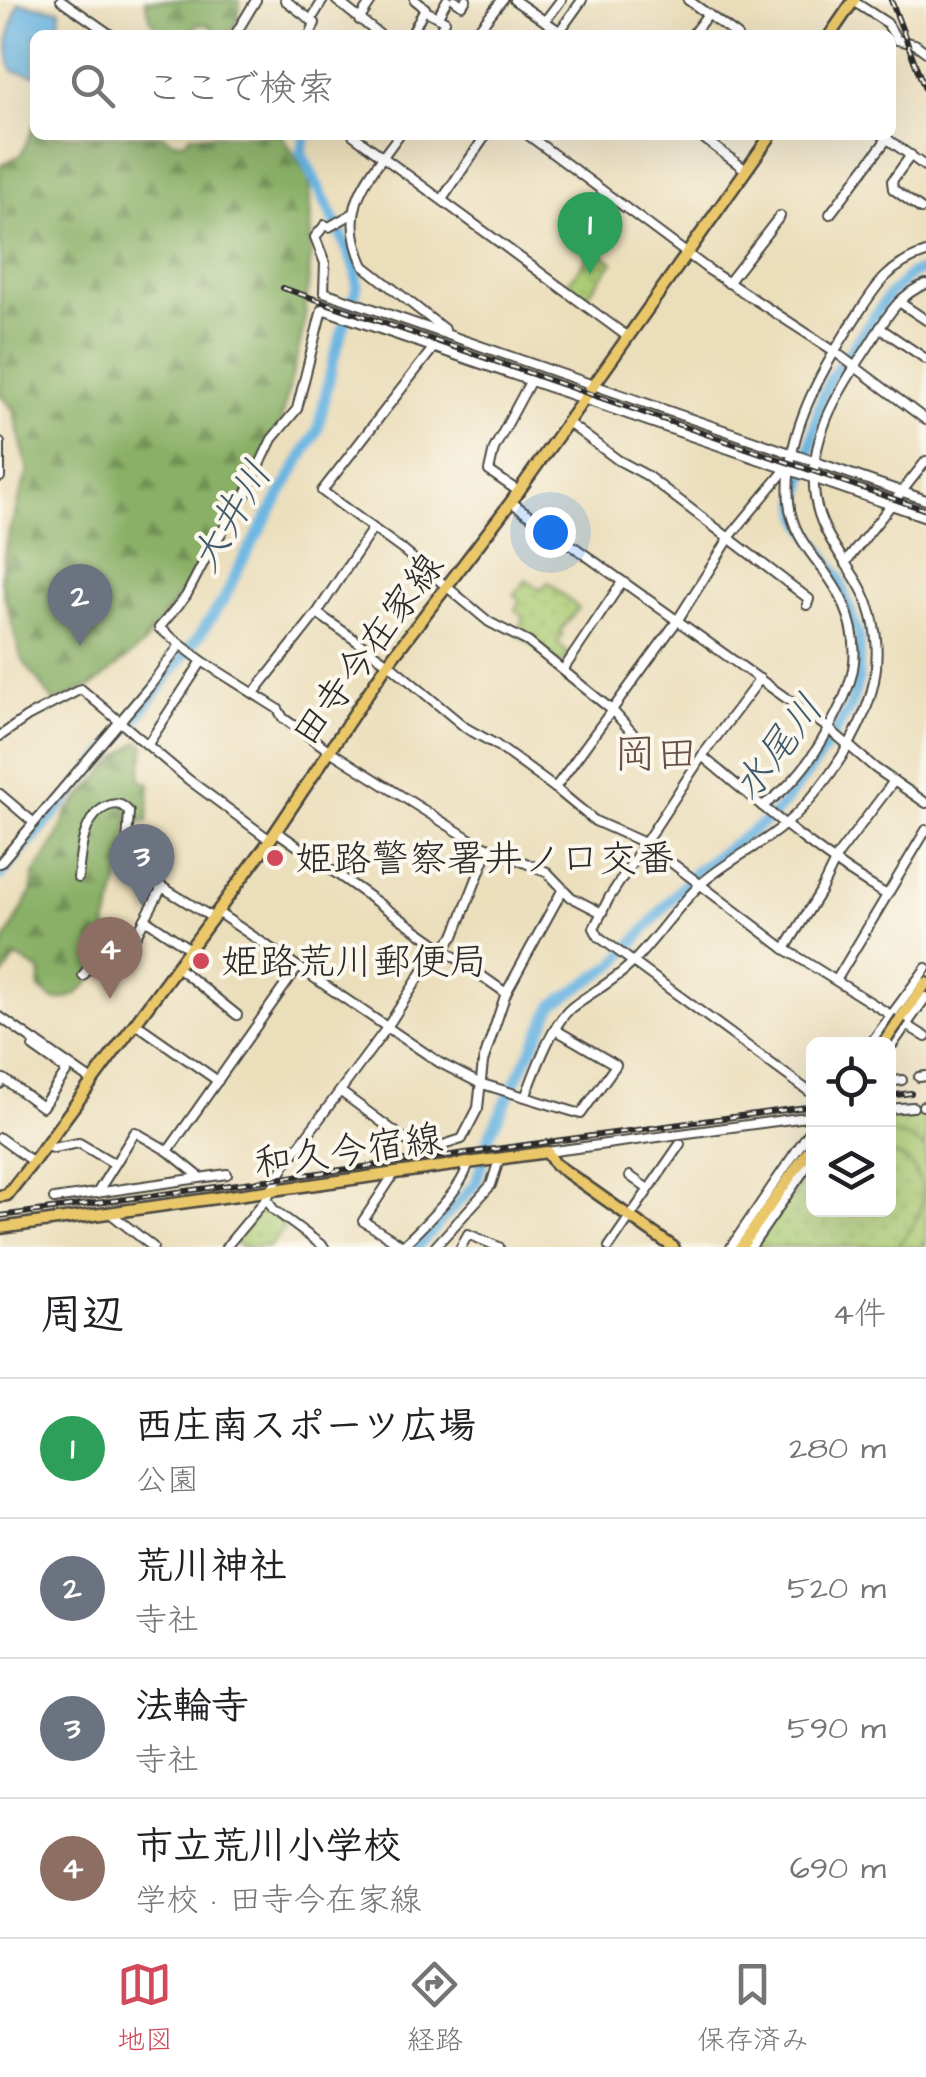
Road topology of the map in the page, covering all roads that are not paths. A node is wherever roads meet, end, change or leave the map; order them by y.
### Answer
1 (61, 0) edge
2 (256, 0) edge
3 (285, 0) edge
4 (323, 0) edge
5 (336, 0) edge
6 (375, 0) edge
7 (415, 0) edge
8 (451, 0) edge
9 (466, 0) edge
10 (485, 0) edge
11 (514, 0) edge
12 (561, 0) edge
13 (582, 0) edge
14 (688, 0) edge
15 (854, 0) edge
16 (499, 4) edge
17 (424, 10) junction
18 (708, 14) junction
19 (438, 16) junction
20 (311, 20) junction
21 (359, 20) junction
22 (545, 21) junction
23 (104, 30) edge
24 (238, 30) edge
25 (312, 30) edge
26 (373, 30) edge
27 (414, 30) edge
28 (440, 30) edge
29 (478, 30) edge
30 (555, 30) edge
31 (563, 30) edge
32 (696, 30) edge
33 (730, 30) edge
34 (833, 30) edge
35 (892, 30) edge
36 (896, 37) edge
37 (926, 52) edge
38 (360, 140) edge
39 (395, 140) edge
40 (483, 140) edge
41 (535, 140) edge
42 (706, 140) edge
43 (767, 140) edge
44 (882, 140) edge
45 (888, 140) edge
46 (910, 156) junction
47 (383, 157) junction
48 (926, 167) edge
49 (746, 170) junction
50 (443, 198) junction
51 (922, 210) dead end
52 (830, 214) dead end
53 (780, 216) dead end
54 (348, 217) junction
55 (688, 253) junction
56 (926, 253) edge
57 (728, 283) junction
58 (922, 286) edge
59 (331, 294) junction
60 (926, 294) edge
61 (898, 302) junction
62 (327, 310) junction
63 (926, 320) edge
64 (880, 328) junction
65 (452, 336) junction
66 (628, 337) junction
67 (434, 347) junction
68 (834, 352) junction
69 (926, 359) edge
70 (854, 367) junction
71 (531, 380) junction
72 (593, 385) junction
73 (582, 398) junction
74 (926, 420) edge
75 (567, 422) junction
76 (0, 443) edge
77 (793, 453) junction
78 (926, 461) edge
79 (817, 462) junction
80 (789, 470) junction
81 (0, 476) edge
82 (814, 479) junction
83 (518, 491) junction
84 (903, 492) junction
85 (926, 500) edge
86 (511, 502) junction
87 (893, 506) junction
88 (926, 518) edge
89 (373, 528) junction
90 (729, 540) junction
91 (846, 563) junction
92 (622, 582) junction
93 (448, 586) junction
94 (807, 605) dead end
95 (317, 613) junction
96 (677, 621) junction
97 (180, 645) junction
98 (198, 658) junction
99 (388, 663) junction
100 (562, 670) junction
101 (760, 679) junction
102 (254, 693) junction
103 (613, 710) junction
104 (118, 723) junction
105 (828, 728) junction
106 (0, 736) edge
107 (148, 744) junction
108 (644, 746) dead end
109 (847, 746) junction
110 (330, 751) junction
111 (702, 756) junction
112 (894, 781) junction
113 (555, 788) junction
114 (0, 794) edge
115 (926, 804) edge
116 (762, 806) junction
117 (32, 822) junction
118 (785, 825) junction
119 (926, 830) edge
120 (273, 836) junction
121 (647, 844) junction
122 (489, 848) junction
123 (834, 861) junction
124 (0, 863) edge
125 (78, 878) dead end
126 (702, 883) junction
127 (162, 886) junction
128 (562, 890) junction
129 (887, 895) junction
130 (602, 913) junction
131 (215, 915) junction
132 (144, 919) junction
133 (190, 949) junction
134 (445, 949) junction
135 (784, 949) junction
136 (633, 963) junction
137 (176, 967) junction
138 (298, 968) junction
139 (926, 968) edge
140 (83, 976) dead end
141 (837, 979) junction
142 (926, 983) edge
143 (506, 993) junction
144 (926, 997) edge
145 (237, 1015) dead end
146 (0, 1017) edge
147 (900, 1019) junction
148 (135, 1022) junction
149 (386, 1029) junction
150 (556, 1030) junction
151 (878, 1037) edge
152 (888, 1037) edge
153 (893, 1037) edge
154 (926, 1037) edge
155 (36, 1042) junction
156 (218, 1080) junction
157 (902, 1080) dead end
158 (92, 1081) junction
159 (896, 1081) edge
160 (480, 1083) junction
161 (0, 1084) edge
162 (806, 1089) edge
163 (340, 1092) junction
164 (526, 1095) junction
165 (921, 1106) edge
166 (896, 1109) edge
167 (806, 1117) edge
168 (812, 1127) edge
169 (0, 1138) edge
170 (680, 1144) dead end
171 (45, 1146) junction
172 (168, 1152) junction
173 (547, 1152) junction
174 (806, 1155) edge
175 (498, 1160) junction
176 (33, 1162) junction
177 (115, 1164) junction
178 (468, 1164) junction
179 (806, 1167) edge
180 (227, 1174) dead end
181 (394, 1174) junction
182 (630, 1176) dead end
183 (201, 1178) junction
184 (648, 1189) junction
185 (97, 1193) junction
186 (270, 1194) junction
187 (4, 1195) edge
188 (54, 1199) dead end
189 (110, 1212) junction
190 (630, 1216) junction
191 (0, 1228) edge
192 (402, 1246) edge
193 (153, 1247) edge
194 (226, 1247) edge
195 (324, 1247) edge
196 (435, 1247) edge
197 (461, 1247) edge
198 (499, 1247) edge
199 (609, 1247) edge
200 (674, 1247) edge
201 (731, 1247) edge
202 (740, 1247) edge
203 (750, 1247) edge

1 - 23 street
2 - 24 street
3 - 20 street
4 - 20 street
5 - 21 street
6 - 21 street
7 - 17 street
8 - 9 street
8 - 19 street
10 - 16 street
11 - 22 street
12 - 22 street
13 - 31 street
14 - 18 street
15 - 34 main road
15 - 35 street
16 - 29 street
17 - 19 street
17 - 27 street
18 - 32 street
18 - 33 street
19 - 28 street
20 - 25 street
21 - 26 street
22 - 30 street
36 - 37 street
38 - 47 street
39 - 47 street
40 - 50 street
41 - 55 street
42 - 49 street
43 - 49 main road, 田寺今在家線
44 - 52 street
45 - 46 street
46 - 48 street
46 - 51 street
47 - 50 street
47 - 54 street
49 - 55 main road, 田寺今在家線
50 - 66 street
53 - 57 street
54 - 59 street
54 - 65 street
55 - 57 street
55 - 66 main road, 田寺今在家線
56 - 68 street
57 - 68 street
58 - 60 street
58 - 61 street
59 - 62 street
59 - 65 street
61 - 63 street
61 - 64 street
62 - 67 street
62 - 97 street
64 - 69 street
64 - 70 street
65 - 72 street
66 - 72 main road, 田寺今在家線
67 - 71 street
67 - 89 street
68 - 70 street
68 - 77 street
70 - 74 street
70 - 79 street
71 - 73 street
71 - 83 street
72 - 73 main road, 田寺今在家線
72 - 77 street
73 - 75 main road, 田寺今在家線
73 - 80 street
75 - 83 main road, 田寺今在家線
75 - 90 street
76 - 81 street
77 - 79 street
77 - 80 street
78 - 84 street
79 - 82 street
79 - 84 street
80 - 82 street
80 - 90 street
80 - 105 street
82 - 87 street
82 - 91 street
83 - 86 main road, 田寺今在家線
84 - 85 street
84 - 87 street
86 - 92 street
86 - 93 main road, 田寺今在家線
87 - 88 street
87 - 91 street
89 - 93 street
89 - 95 street
90 - 94 street
90 - 96 street
91 - 109 street
92 - 96 street
92 - 100 street
93 - 99 main road, 田寺今在家線
93 - 100 street
95 - 99 street
95 - 102 street
96 - 101 street
96 - 103 street
97 - 98 street
97 - 104 street
98 - 102 street
98 - 107 street
99 - 110 main road, 田寺今在家線
99 - 113 street
100 - 103 street
101 - 105 street
101 - 111 street
102 - 110 street
103 - 108 street
103 - 113 street
104 - 106 street
104 - 107 street
104 - 117 street
105 - 109 street
105 - 116 street
107 - 120 street
109 - 112 street
109 - 118 street
110 - 120 main road, 田寺今在家線
110 - 122 street
111 - 116 street
111 - 121 street
112 - 115 street
112 - 123 street
113 - 121 street
114 - 117 street
116 - 118 street
117 - 124 street
118 - 123 street
118 - 126 street
119 - 129 street
120 - 131 main road, 田寺今在家線
120 - 134 street
121 - 126 street
121 - 130 street
122 - 128 street
122 - 134 street
123 - 129 street
123 - 135 street
125 - 127 street
126 - 135 street
126 - 136 street
127 - 131 street
127 - 132 street
128 - 130 street
128 - 143 street
129 - 141 street
130 - 136 street
131 - 133 main road, 田寺今在家線
131 - 138 street
132 - 133 street
132 - 140 street
133 - 137 main road, 田寺今在家線
134 - 143 street
134 - 149 street
135 - 141 street
136 - 150 street
136 - 162 street
137 - 145 street
137 - 148 main road, 田寺今在家線
138 - 149 street
138 - 156 street
139 - 147 street
141 - 147 street
142 - 147 main road
143 - 160 street
144 - 147 street
146 - 155 street
147 - 151 street
147 - 152 main road, bridge
147 - 153 street
147 - 154 street
148 - 156 street
148 - 158 main road, 田寺今在家線
149 - 160 street
149 - 163 street
150 - 164 street
150 - 164 street
155 - 158 street
155 - 161 street
156 - 172 street
157 - 159 street
158 - 171 main road, 田寺今在家線
160 - 163 street
160 - 164 street
163 - 186 street
165 - 166 street
167 - 173 street
168 - 201 street
169 - 176 street
170 - 184 street
171 - 176 main road, 田寺今在家線
171 - 177 street
172 - 177 street
172 - 183 street
173 - 175 main road, 和久今宿線
173 - 190 main road
174 - 202 main road
175 - 178 main road, 和久今宿線
175 - 196 street
176 - 187 main road, 田寺今在家線
177 - 185 street
178 - 181 main road, 和久今宿線
178 - 192 street
179 - 203 street
180 - 183 street
181 - 186 main road, 和久今宿線
181 - 192 street
182 - 184 street
183 - 185 street
184 - 190 street
185 - 188 street
186 - 189 main road, 和久今宿線
186 - 194 street
186 - 195 street
189 - 191 main road, 和久今宿線
189 - 193 street
190 - 199 street
190 - 200 main road
197 - 198 street

